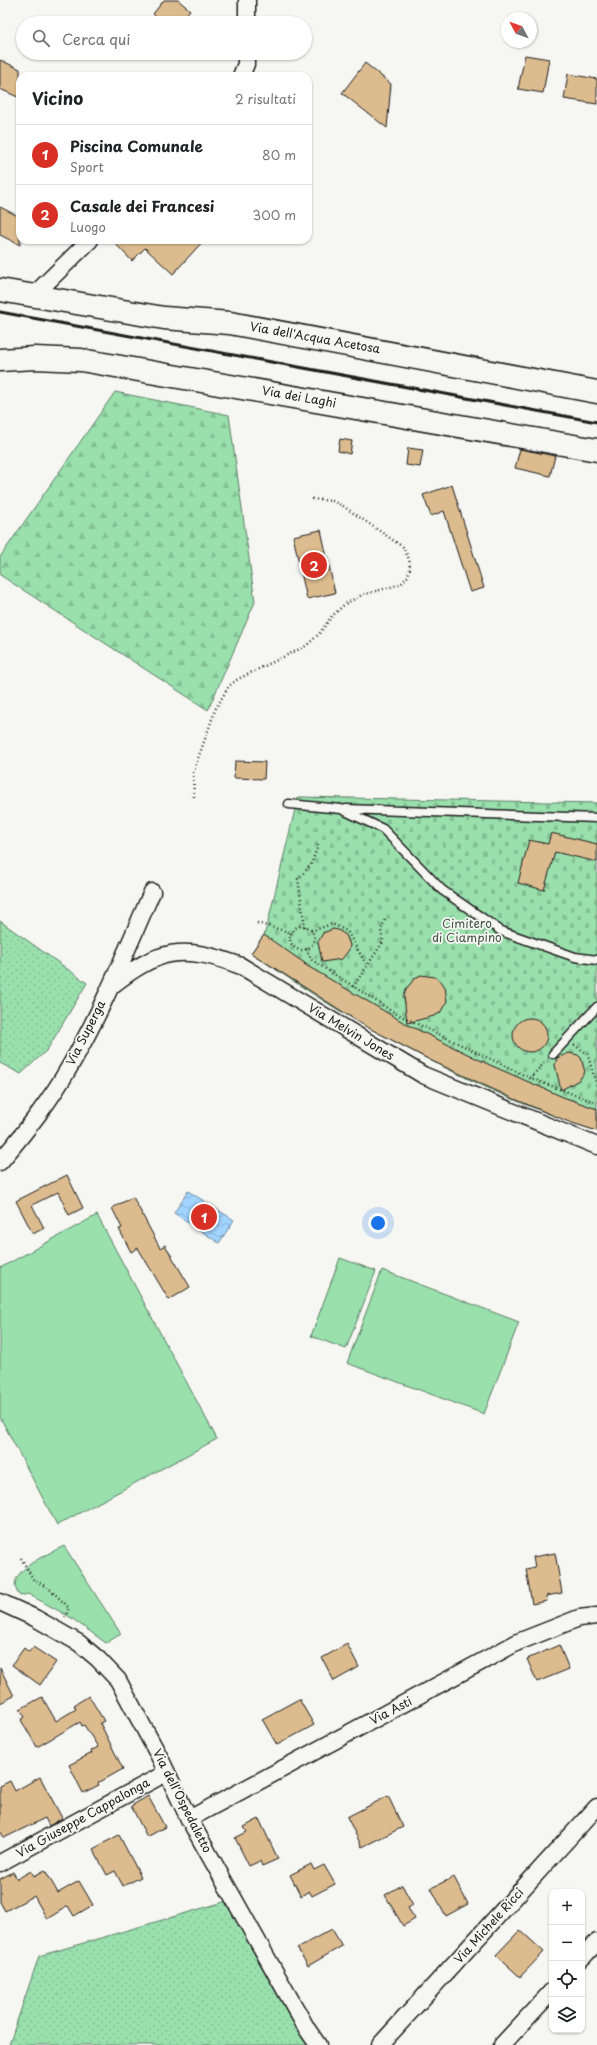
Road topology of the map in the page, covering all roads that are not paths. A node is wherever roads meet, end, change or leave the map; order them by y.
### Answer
1 (247, 0) edge
2 (247, 16) edge
3 (246, 60) edge
4 (243, 72) edge
5 (86, 244) edge
6 (0, 290) edge
7 (32, 297) junction
8 (0, 360) edge
9 (597, 392) edge
10 (597, 450) edge
11 (289, 804) dead end
12 (341, 809) junction
13 (597, 818) edge
14 (152, 892) dead end
15 (597, 960) edge
16 (110, 987) junction
17 (597, 1007) edge
18 (553, 1054) road end
19 (597, 1146) edge
20 (0, 1162) edge
21 (0, 1602) edge
22 (597, 1616) edge
23 (166, 1772) junction
24 (597, 1807) edge
25 (189, 1819) junction
26 (0, 1863) edge
27 (597, 1942) edge
28 (585, 1955) edge
29 (549, 1993) edge
30 (318, 2045) edge
31 (380, 2045) edge
32 (502, 2045) edge

1 - 2 street
3 - 4 street
5 - 7 street
6 - 7 main road, Via dell'Acqua Acetosa
7 - 9 main road, Via dell'Acqua Acetosa
8 - 10 main road, Via dei Laghi
11 - 12 lane
12 - 13 lane
12 - 15 lane
14 - 16 street, Via Superga
16 - 19 street, Via Melvin Jones
16 - 20 street, Via Superga
17 - 18 lane
21 - 23 street, Via dell'Ospedaletto
22 - 25 street, Via Asti
23 - 25 street, Via dell'Ospedaletto
23 - 26 street, Via Giuseppe Cappalonga
24 - 31 street, Via Michele Ricci
25 - 30 street, Via dell'Ospedaletto
27 - 28 street
29 - 32 street

